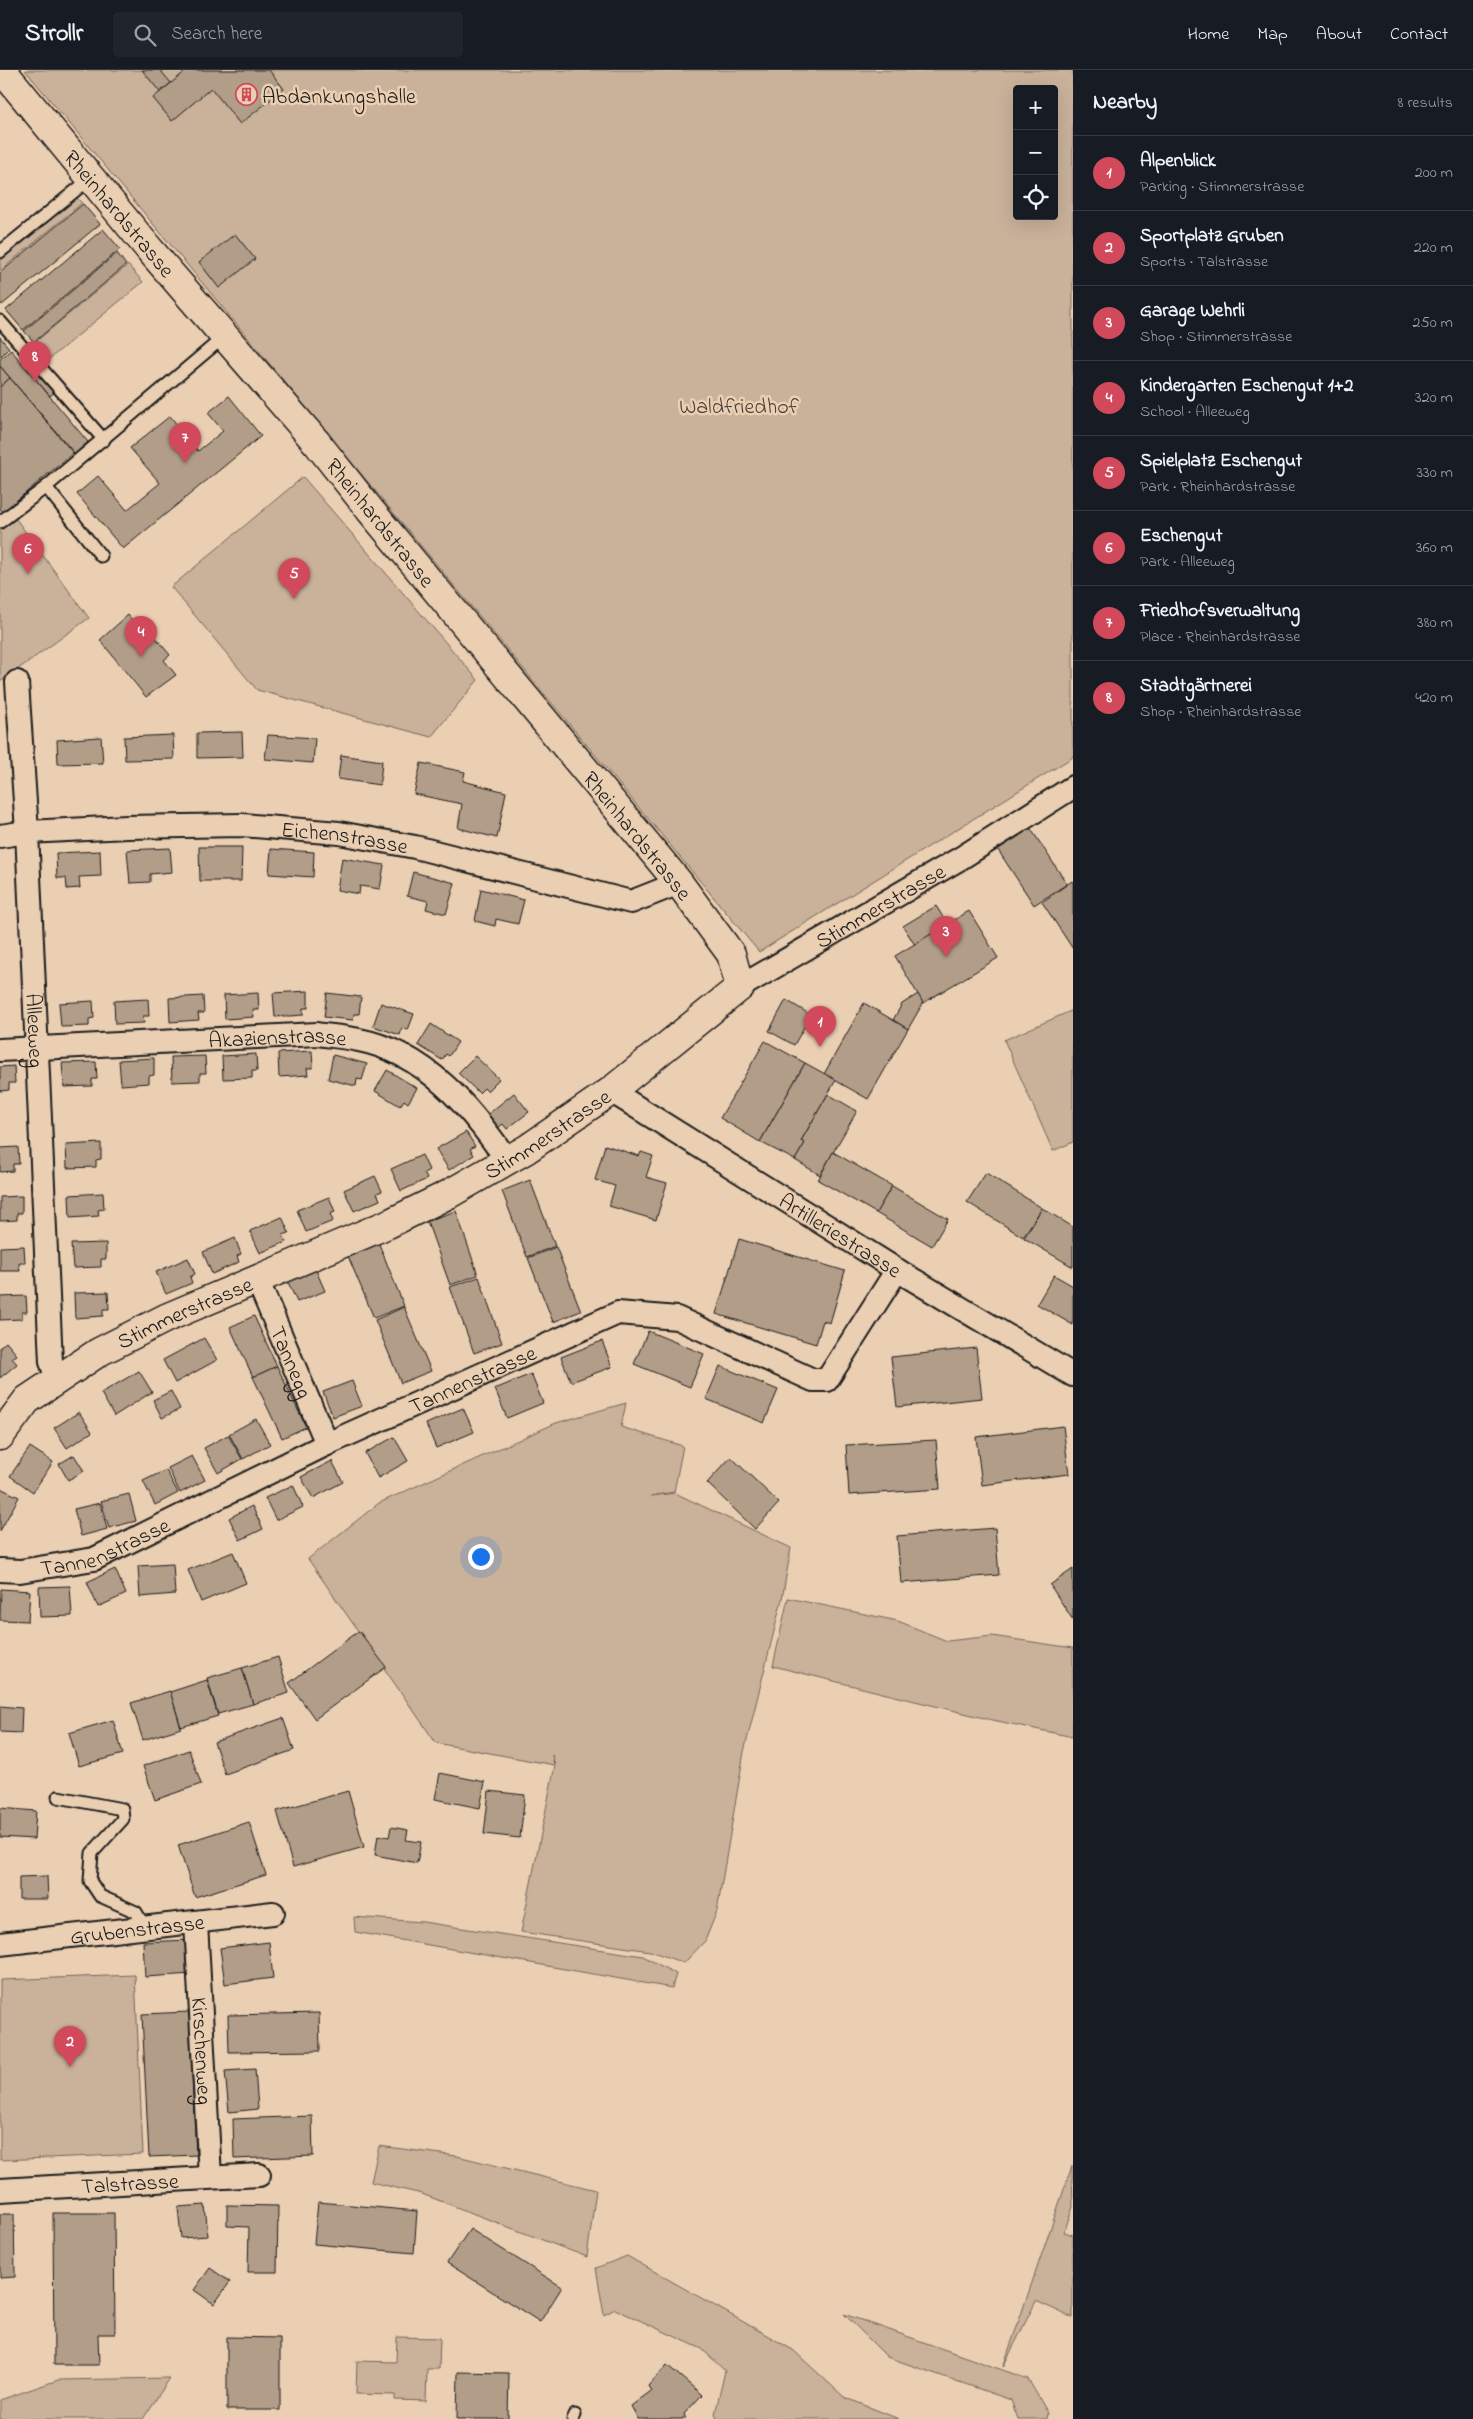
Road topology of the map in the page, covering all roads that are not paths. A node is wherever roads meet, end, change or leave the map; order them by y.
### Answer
1 (2, 70) edge
2 (91, 178) junction
3 (0, 252) edge
4 (0, 321) edge
5 (225, 336) junction
6 (104, 440) junction
7 (46, 486) junction
8 (0, 522) edge
9 (101, 556) dead end
10 (17, 682) dead end
11 (1073, 787) edge
12 (27, 832) junction
13 (0, 836) edge
14 (679, 883) junction
15 (740, 987) junction
16 (36, 1048) junction
17 (0, 1050) edge
18 (611, 1091) junction
19 (507, 1160) junction
20 (897, 1270) junction
21 (257, 1279) junction
22 (1073, 1374) edge
23 (57, 1378) junction
24 (1, 1432) edge
25 (327, 1444) junction
26 (0, 1570) edge
27 (58, 1797) dead end
28 (273, 1912) dead end
29 (196, 1922) junction
30 (146, 1927) junction
31 (0, 1944) edge
32 (259, 2175) dead end
33 (210, 2177) junction
34 (0, 2190) edge

1 - 2 street, Rheinhardstrasse
2 - 3 lane
2 - 5 street, Rheinhardstrasse
4 - 6 lane
5 - 6 lane
5 - 14 street, Rheinhardstrasse
6 - 7 lane
7 - 8 lane
7 - 9 lane
10 - 12 street, Alleeweg
11 - 15 street, Stimmerstrasse
12 - 13 street, Eichenstrasse
12 - 14 street, Eichenstrasse
12 - 16 street, Alleeweg
14 - 15 street, Rheinhardstrasse
15 - 18 street, Stimmerstrasse
16 - 17 street, Akazienstrasse
16 - 19 street, Akazienstrasse
16 - 23 street, Alleeweg
18 - 19 street, Stimmerstrasse
18 - 20 street, Artilleriestrasse
19 - 21 street, Stimmerstrasse
20 - 22 street, Artilleriestrasse
20 - 25 street, Tannenstrasse
21 - 23 street, Stimmerstrasse
21 - 25 street, Tannegg
23 - 24 street, Stimmerstrasse
25 - 26 street, Tannenstrasse
27 - 30 lane
28 - 29 street, Grubenstrasse
29 - 30 street, Grubenstrasse
29 - 33 street, Kirschenweg
30 - 31 street, Grubenstrasse
32 - 33 street, Talstrasse
33 - 34 street, Talstrasse

